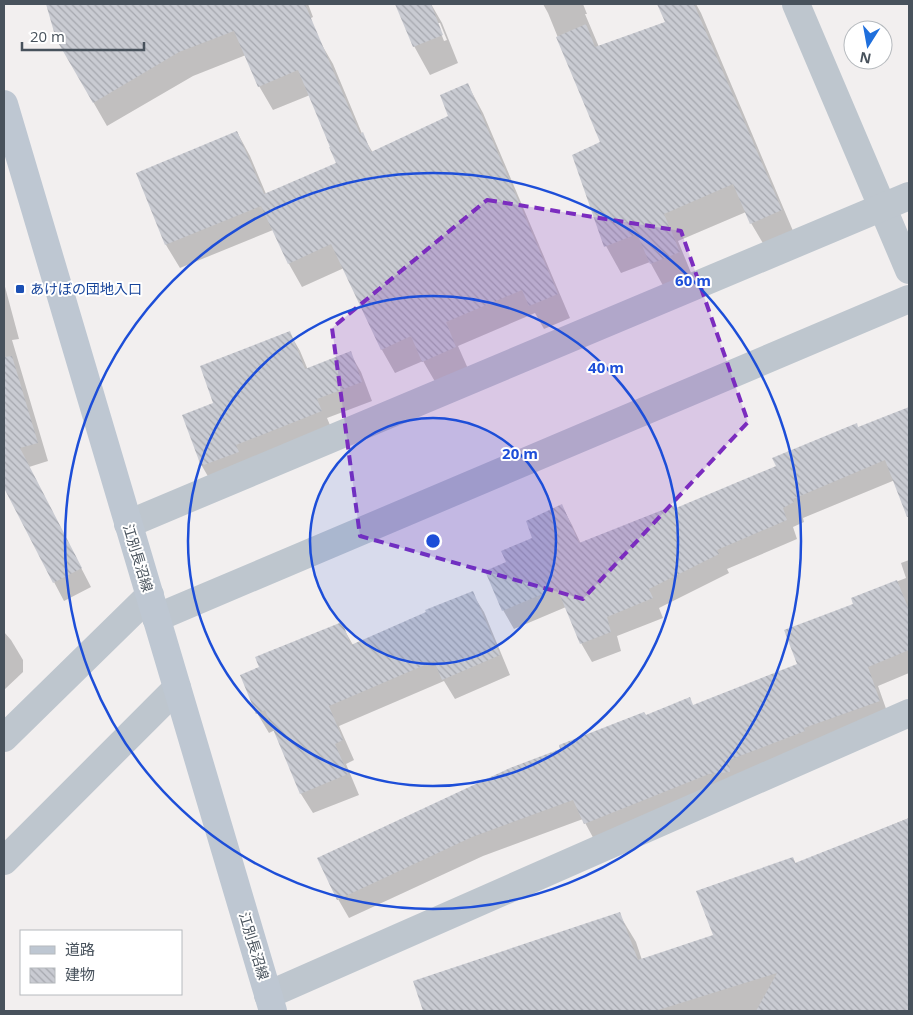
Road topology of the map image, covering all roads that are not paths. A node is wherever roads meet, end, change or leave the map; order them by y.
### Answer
1 (796, 4) edge
2 (4, 104) edge
3 (909, 196) edge
4 (882, 207) junction
5 (909, 270) edge
6 (909, 299) edge
7 (128, 524) junction
8 (153, 606) junction
9 (177, 688) junction
10 (909, 713) edge
11 (4, 738) edge
12 (4, 861) edge
13 (271, 1003) edge

1 - 4 street
2 - 7 main road, 江別長沼線
3 - 4 street
4 - 5 street
4 - 7 street
6 - 8 street
7 - 8 main road, 江別長沼線
8 - 9 main road, 江別長沼線
8 - 11 street
9 - 12 street
9 - 13 main road, 江別長沼線
10 - 13 street

